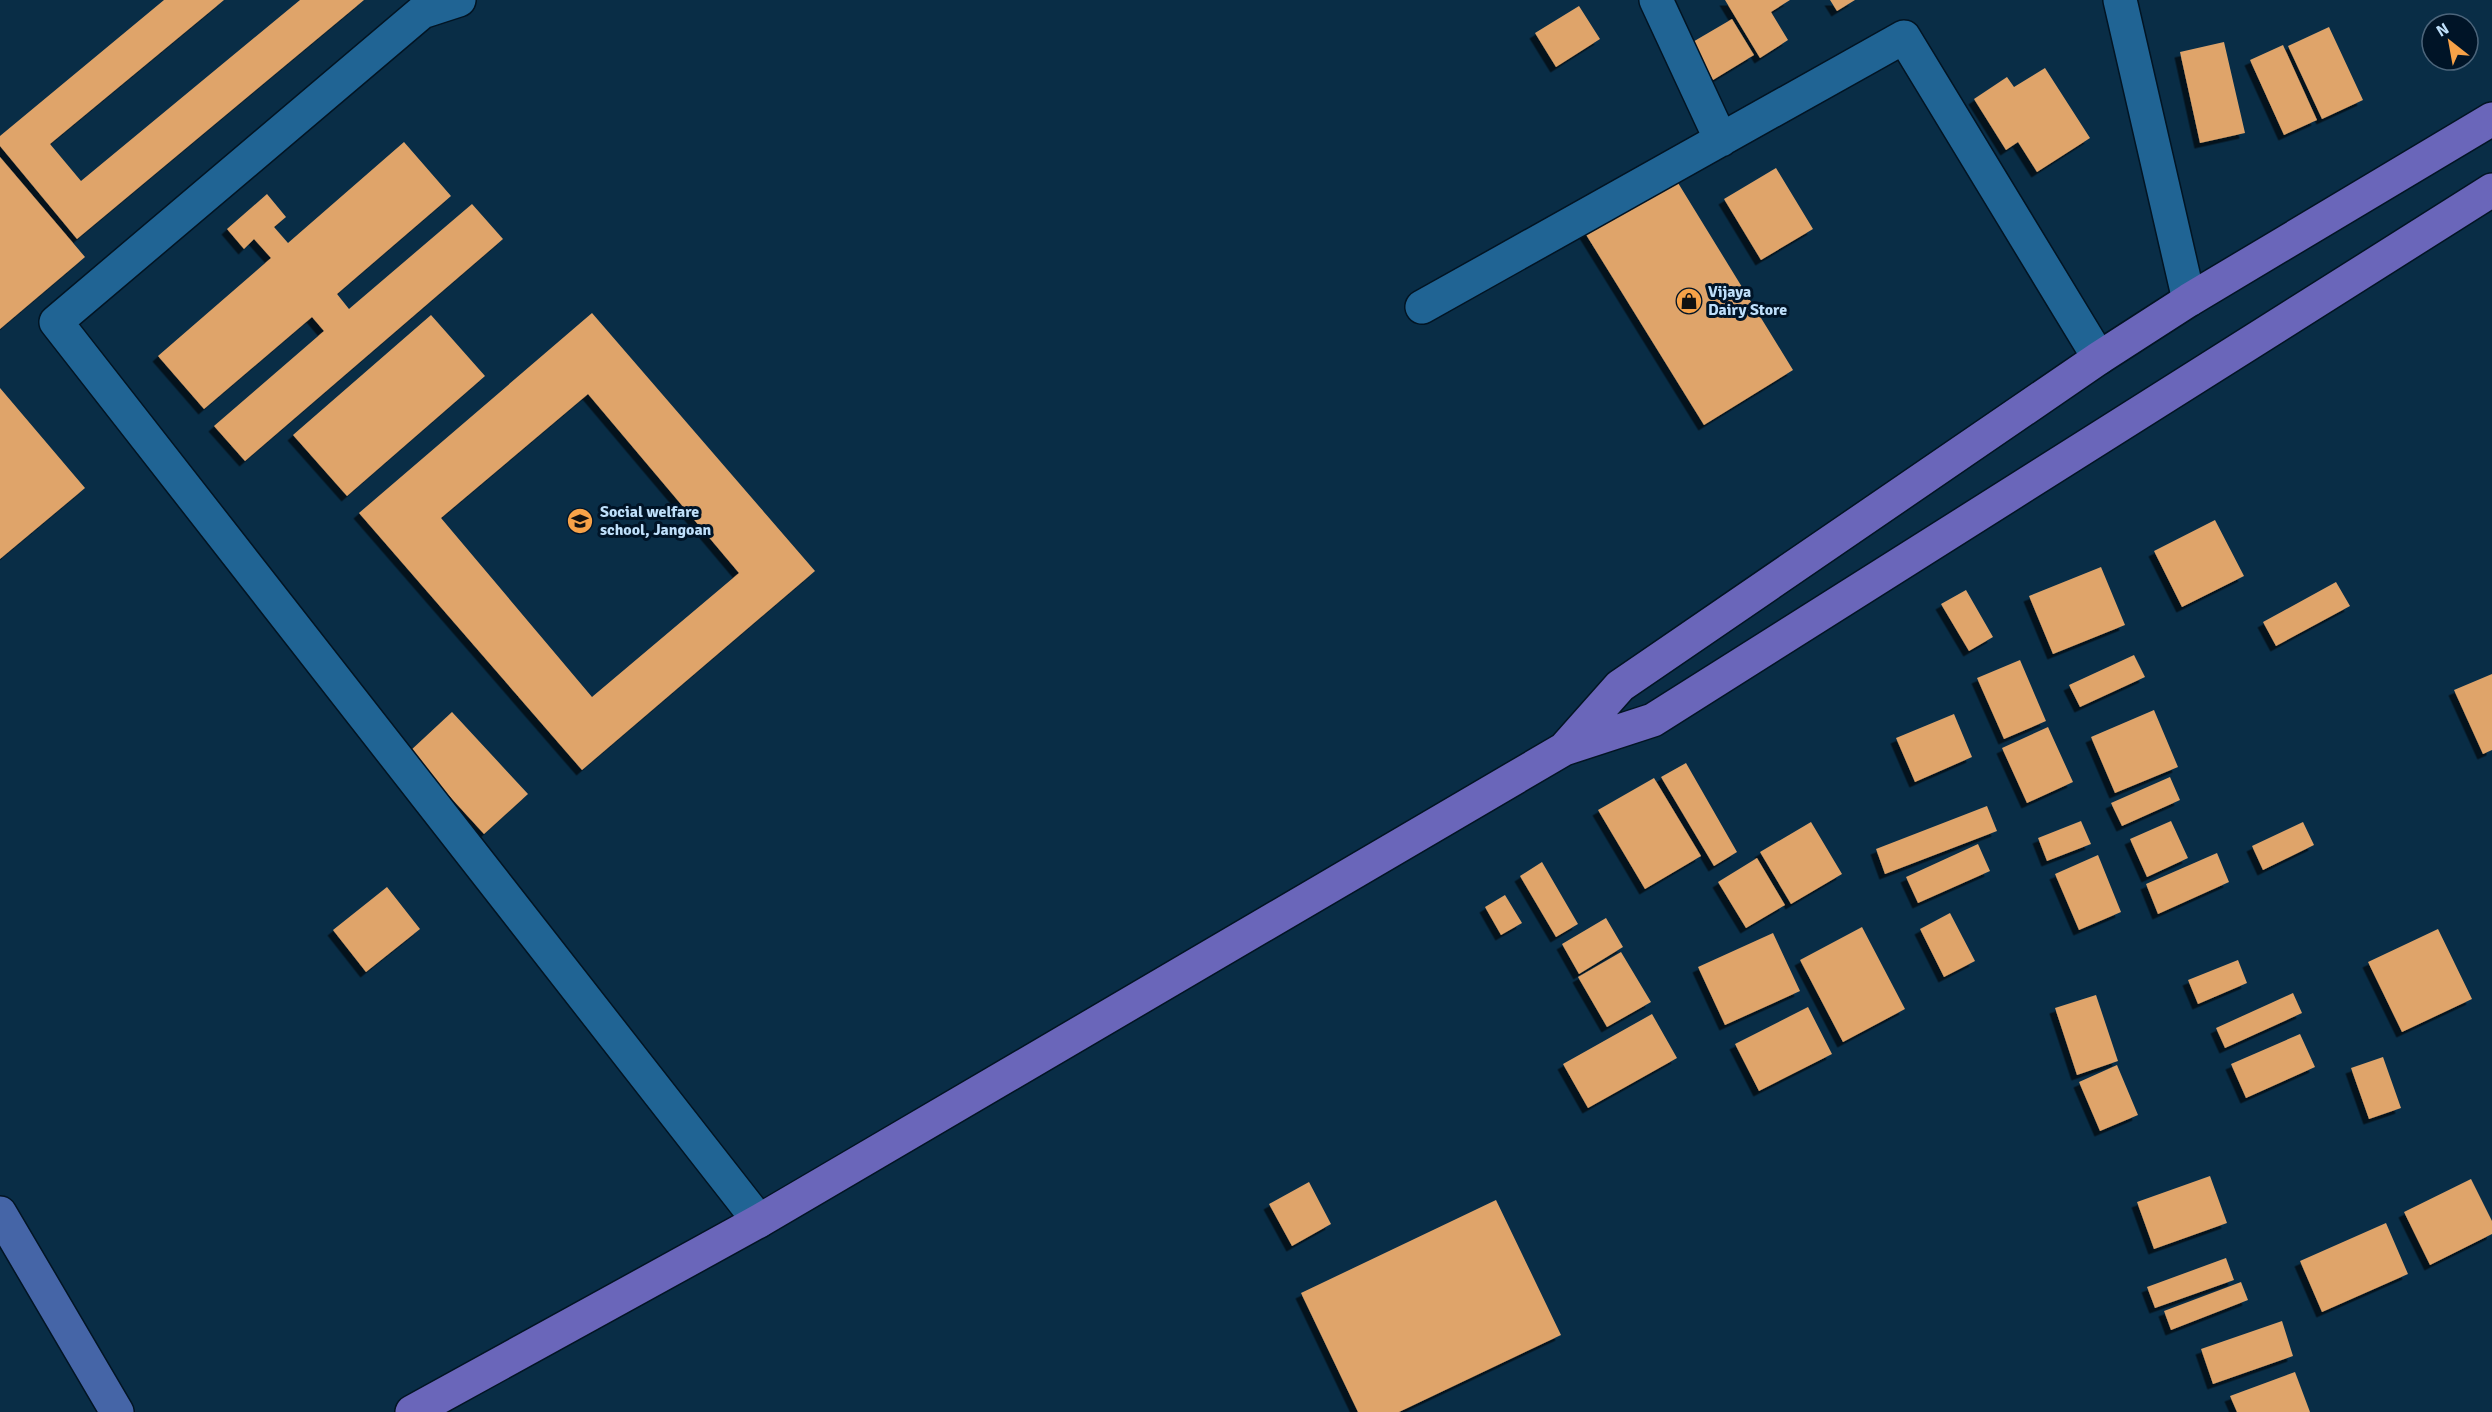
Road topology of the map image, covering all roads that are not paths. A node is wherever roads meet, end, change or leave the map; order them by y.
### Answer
1 (459, 0) edge
2 (1656, 0) edge
3 (2120, 0) edge
4 (2492, 119) edge
5 (1721, 140) junction
6 (2492, 189) edge
7 (2189, 300) junction
8 (1422, 307) dead end
9 (2099, 358) junction
10 (1564, 749) junction
11 (0, 1213) edge
12 (759, 1221) junction
13 (117, 1412) edge
14 (412, 1412) edge

1 - 12 street
2 - 5 street
3 - 7 street
4 - 7 main road
5 - 8 street
5 - 9 street
6 - 10 main road
7 - 9 main road
9 - 10 main road
10 - 12 main road
11 - 13 street
12 - 14 main road

